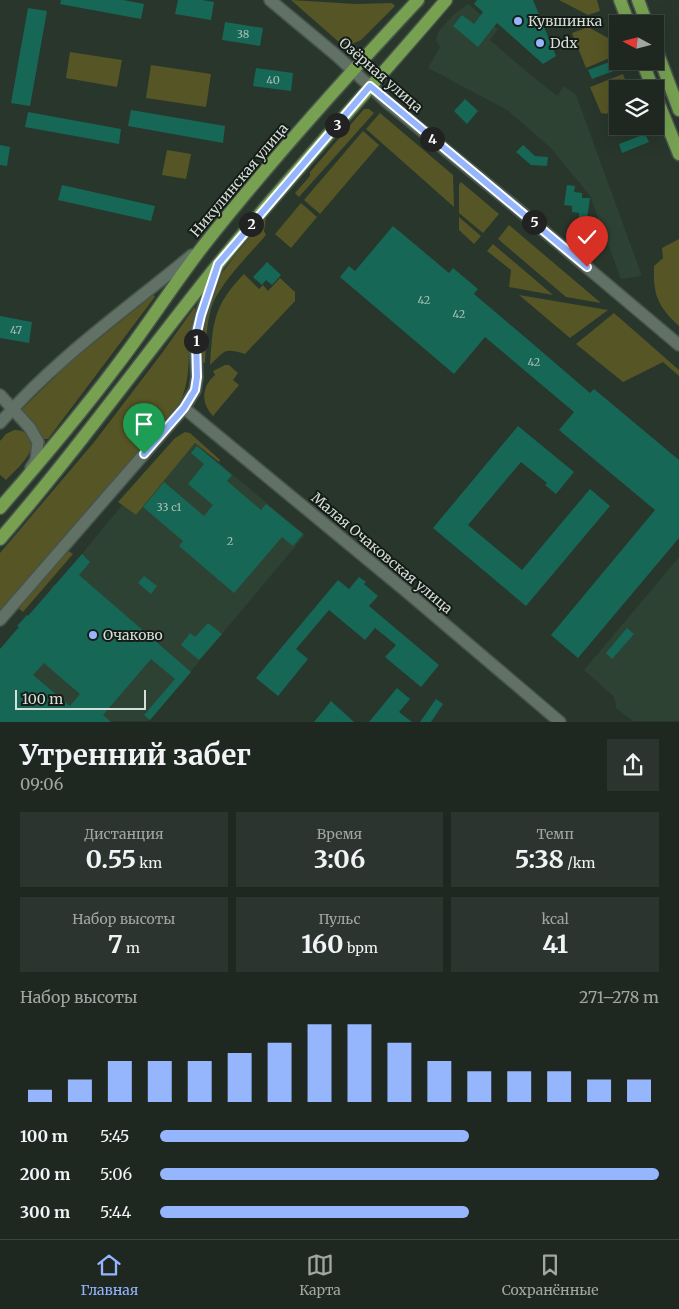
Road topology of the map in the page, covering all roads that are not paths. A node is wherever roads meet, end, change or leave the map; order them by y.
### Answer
1 (270, 0) edge
2 (418, 0) edge
3 (446, 0) edge
4 (620, 0) edge
5 (638, 0) edge
6 (626, 15) edge
7 (644, 15) edge
8 (386, 34) junction
9 (402, 51) junction
10 (664, 70) edge
11 (352, 71) junction
12 (370, 86) junction
13 (679, 110) edge
14 (664, 116) edge
15 (679, 154) edge
16 (203, 247) junction
17 (218, 264) junction
18 (679, 345) edge
19 (0, 395) edge
20 (184, 408) junction
21 (12, 409) junction
22 (0, 423) edge
23 (24, 481) junction
24 (0, 508) edge
25 (0, 539) edge
26 (0, 620) edge
27 (560, 722) edge

1 - 11 street, Озёрная улица
2 - 8 main road, Никулинская улица
3 - 9 main road
4 - 6 main road
5 - 7 main road
8 - 9 main road
8 - 11 main road, Никулинская улица
9 - 12 main road
10 - 13 main road
11 - 12 street, Озёрная улица
11 - 16 main road, Никулинская улица
12 - 17 main road
12 - 18 street, Озёрная улица
14 - 15 main road
16 - 21 street, Никулинская улица
16 - 23 main road
17 - 20 street
17 - 25 main road
19 - 21 street
20 - 26 street
20 - 27 street, Малая Очаковская улица
21 - 22 street, Никулинская улица
21 - 23 street
23 - 24 main road

